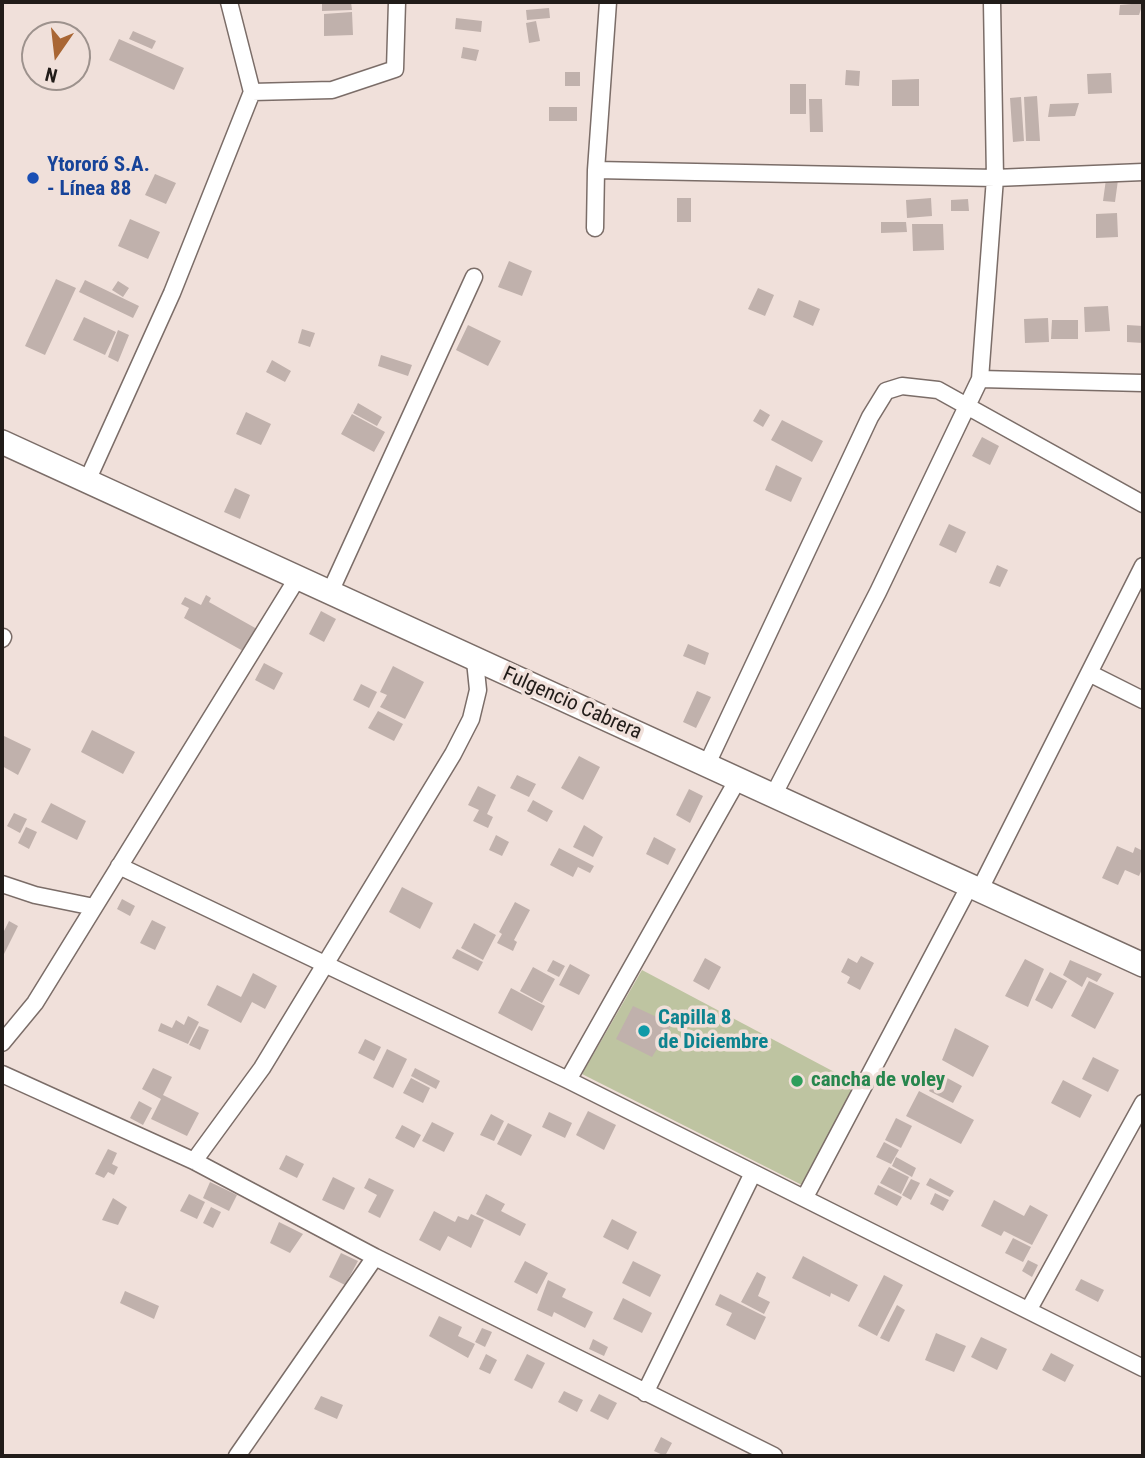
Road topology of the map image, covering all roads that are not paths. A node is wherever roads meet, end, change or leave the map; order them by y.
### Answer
1 (229, 2) edge
2 (397, 2) edge
3 (608, 2) edge
4 (992, 2) edge
5 (252, 92) junction
6 (596, 170) junction
7 (1143, 172) edge
8 (995, 178) junction
9 (595, 228) dead end
10 (474, 277) dead end
11 (980, 379) junction
12 (1143, 383) edge
13 (968, 405) junction
14 (2, 442) edge
15 (86, 481) junction
16 (1143, 504) edge
17 (1143, 566) edge
18 (298, 577) junction
19 (331, 590) junction
20 (475, 661) junction
21 (1089, 673) junction
22 (1143, 700) edge
23 (707, 764) junction
24 (738, 779) junction
25 (773, 796) junction
26 (119, 866) junction
27 (2, 884) edge
28 (975, 887) junction
29 (94, 907) junction
30 (325, 964) junction
31 (1143, 965) edge
32 (2, 1043) edge
33 (2, 1074) edge
34 (568, 1080) junction
35 (1143, 1103) edge
36 (194, 1161) junction
37 (753, 1174) junction
38 (805, 1197) junction
39 (375, 1257) junction
40 (1029, 1309) junction
41 (1143, 1368) edge
42 (645, 1392) junction
43 (237, 1456) edge
44 (774, 1456) edge

1 - 5 street
2 - 5 street
3 - 6 street
4 - 8 street
5 - 15 street
6 - 8 street
6 - 9 street
7 - 8 street
8 - 11 street
10 - 19 street
11 - 12 street
11 - 13 street
13 - 16 street
13 - 23 street
13 - 25 street
14 - 15 main road, Fulgencio Cabrera
15 - 18 main road, Fulgencio Cabrera
17 - 21 street
18 - 19 main road, Fulgencio Cabrera
18 - 26 street
19 - 20 main road, Fulgencio Cabrera
20 - 23 main road, Fulgencio Cabrera
20 - 30 street
21 - 22 street
21 - 28 street
23 - 24 main road, Fulgencio Cabrera
24 - 25 main road, Fulgencio Cabrera
24 - 34 street
25 - 28 main road, Fulgencio Cabrera
26 - 29 street
26 - 30 street
27 - 29 street
28 - 31 main road, Fulgencio Cabrera
28 - 38 street
29 - 32 street
30 - 34 street
30 - 36 street
33 - 36 street
34 - 37 street
35 - 40 street
36 - 39 street
37 - 38 street
37 - 42 street
38 - 40 street
39 - 42 street
39 - 43 street
40 - 41 street
42 - 44 street

